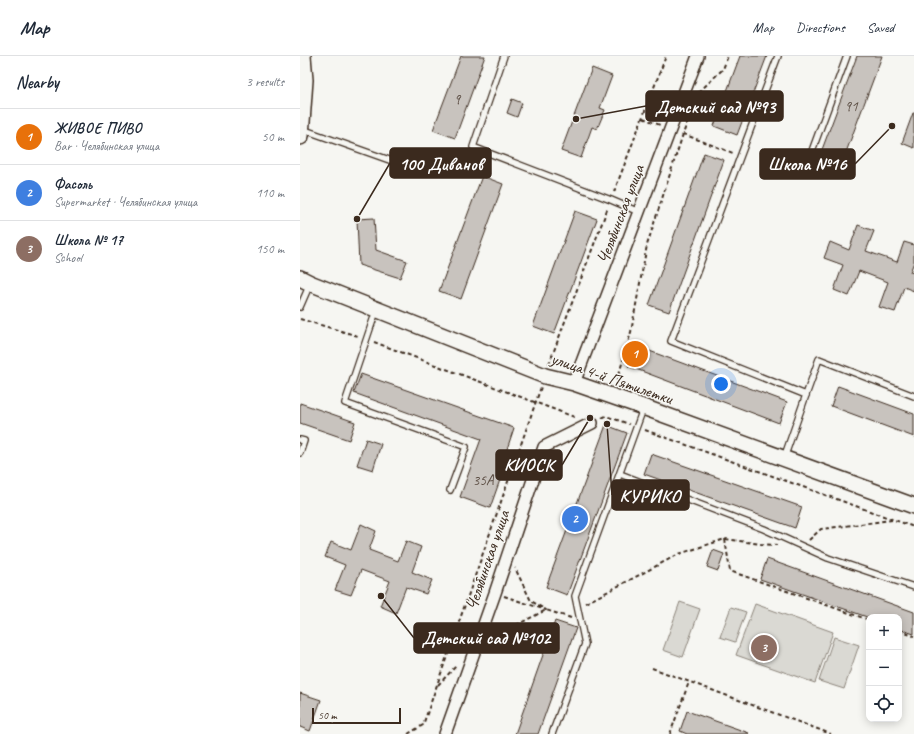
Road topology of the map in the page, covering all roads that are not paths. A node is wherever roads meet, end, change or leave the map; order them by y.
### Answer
1 (302, 56) edge
2 (504, 56) edge
3 (698, 56) edge
4 (778, 56) edge
5 (848, 56) edge
6 (301, 133) edge
7 (809, 160) dead end
8 (395, 162) dead end
9 (639, 212) junction
10 (305, 281) edge
11 (300, 307) edge
12 (377, 309) junction
13 (574, 383) junction
14 (806, 395) junction
15 (914, 396) edge
16 (643, 407) junction
17 (592, 423) road end
18 (300, 440) edge
19 (300, 452) edge
20 (784, 459) junction
21 (620, 474) junction
22 (450, 490) dead end
23 (914, 506) edge
24 (914, 587) edge
25 (445, 734) edge
26 (552, 734) edge

1 - 6 main road
2 - 9 lane
3 - 9 street, Челябинская улица
4 - 14 lane
5 - 7 lane
6 - 8 lane
9 - 13 street, Челябинская улица
10 - 11 lane
10 - 12 street, улица 4-й Пятилетки
12 - 13 street, улица 4-й Пятилетки
12 - 22 lane
13 - 16 street, улица 4-й Пятилетки
14 - 15 lane
14 - 20 lane
16 - 20 street, улица 4-й Пятилетки
16 - 21 lane
17 - 25 street, Челябинская улица
18 - 19 lane
20 - 23 street, улица 4-й Пятилетки
21 - 24 lane
21 - 26 lane

